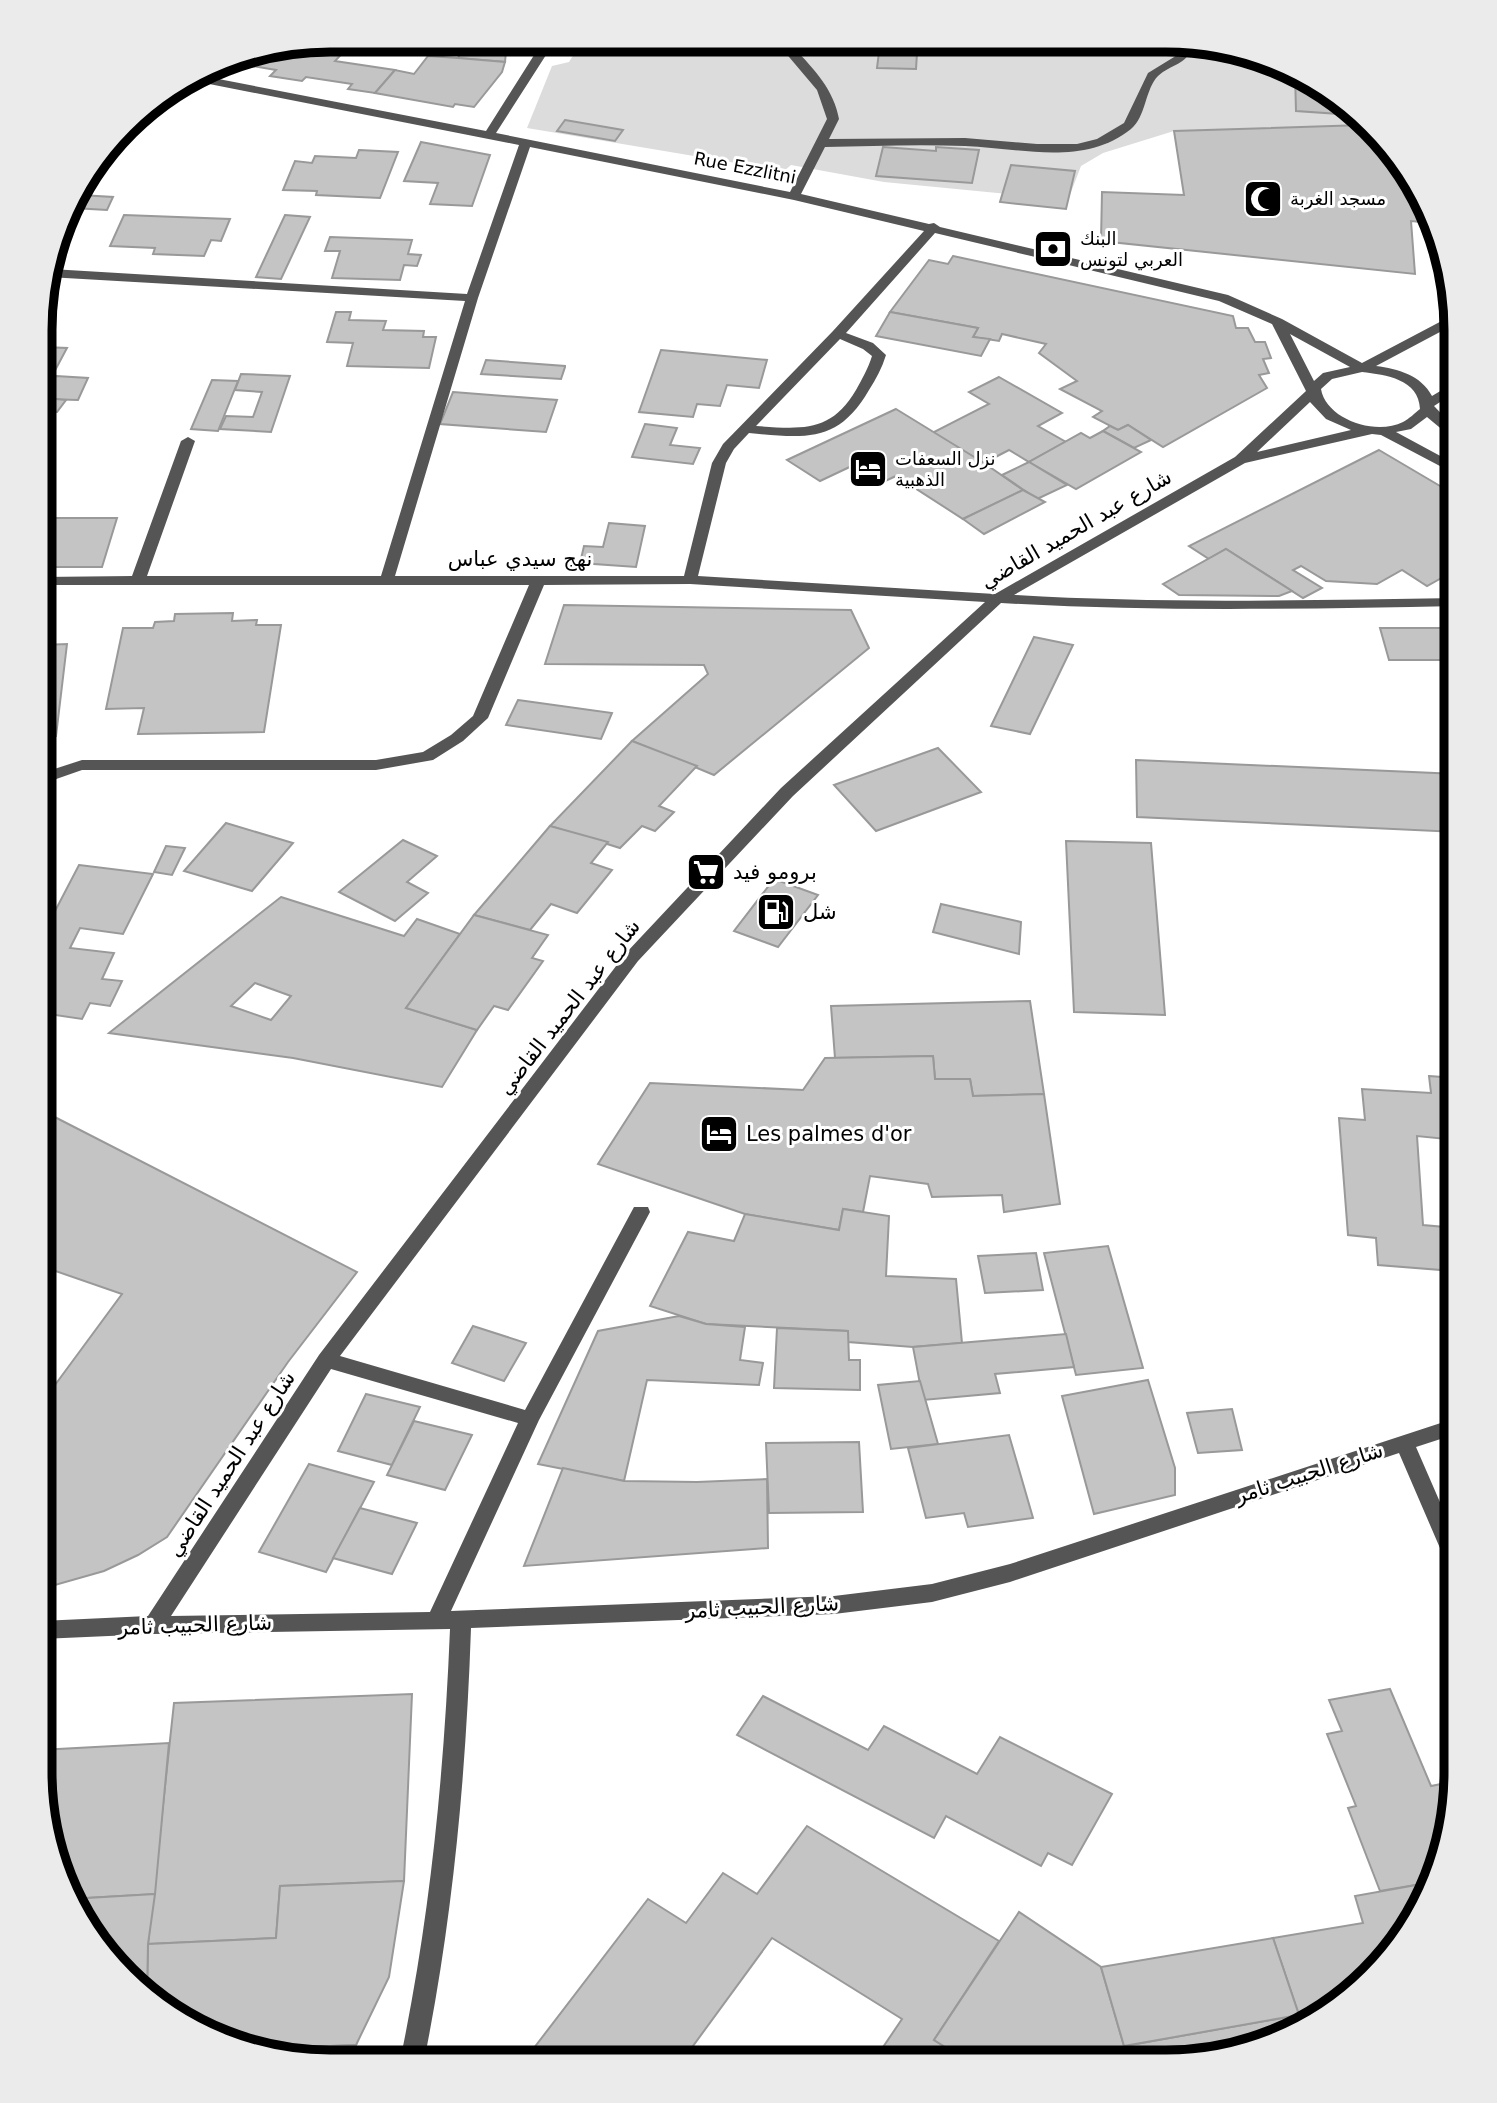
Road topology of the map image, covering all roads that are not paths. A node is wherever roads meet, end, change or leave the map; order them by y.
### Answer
1 (542, 52) edge
2 (791, 52) edge
3 (1185, 53) edge
4 (210, 80) edge
5 (488, 137) junction
6 (820, 143) junction
7 (524, 144) junction
8 (794, 195) junction
9 (934, 227) junction
10 (59, 274) edge
11 (472, 298) junction
12 (1277, 322) junction
13 (1444, 324) edge
14 (838, 334) junction
15 (1362, 368) junction
16 (1313, 392) junction
17 (1444, 395) edge
18 (1428, 407) junction
19 (1444, 424) edge
20 (746, 429) junction
21 (1378, 430) junction
22 (188, 441) dead end
23 (1240, 460) junction
24 (1444, 464) edge
25 (387, 580) junction
26 (538, 580) junction
27 (690, 580) junction
28 (52, 581) edge
29 (138, 581) junction
30 (998, 598) junction
31 (1444, 602) edge
32 (52, 774) edge
33 (641, 1212) dead end
34 (326, 1360) junction
35 (530, 1419) junction
36 (1444, 1430) edge
37 (1404, 1442) junction
38 (1444, 1534) edge
39 (437, 1619) junction
40 (461, 1620) junction
41 (154, 1625) junction
42 (52, 1629) edge
43 (414, 2050) edge

1 - 5 street
2 - 6 street
3 - 6 street
4 - 5 street, Rue Ezzlitni
5 - 7 street, Rue Ezzlitni
6 - 8 street
7 - 8 street, Rue Ezzlitni
7 - 11 street
8 - 9 street, Rue Ezzlitni
9 - 12 street, Rue Ezzlitni
9 - 14 street
10 - 11 street
11 - 25 street
12 - 15 street, Rue Ezzlitni
12 - 16 street
13 - 15 street
14 - 20 street
14 - 20 street
15 - 16 street, شارع عبد الحميد القاضي
15 - 18 street
16 - 21 street
16 - 23 street, شارع عبد الحميد القاضي
17 - 18 street
18 - 19 street
18 - 21 street, شارع عبد الحميد القاضي
20 - 27 street
21 - 23 street, شارع عبد الحميد القاضي
21 - 24 street
22 - 29 street
23 - 30 street, شارع عبد الحميد القاضي
25 - 26 street, نهج سيدي عباس
25 - 29 street, نهج سيدي عباس
26 - 27 street, نهج سيدي عباس
26 - 32 street
27 - 30 street, نهج سيدي عباس
28 - 29 street, نهج سيدي عباس
30 - 31 street, نهج سيدي عباس
30 - 34 street, شارع عبد الحميد القاضي
33 - 35 street
34 - 35 street
34 - 41 street, شارع عبد الحميد القاضي
35 - 39 street
36 - 37 street, شارع الحبيب ثامر
37 - 38 street
37 - 40 street, شارع الحبيب ثامر
39 - 40 street, شارع الحبيب ثامر
39 - 41 street, شارع الحبيب ثامر
40 - 43 street
41 - 42 street, شارع الحبيب ثامر

